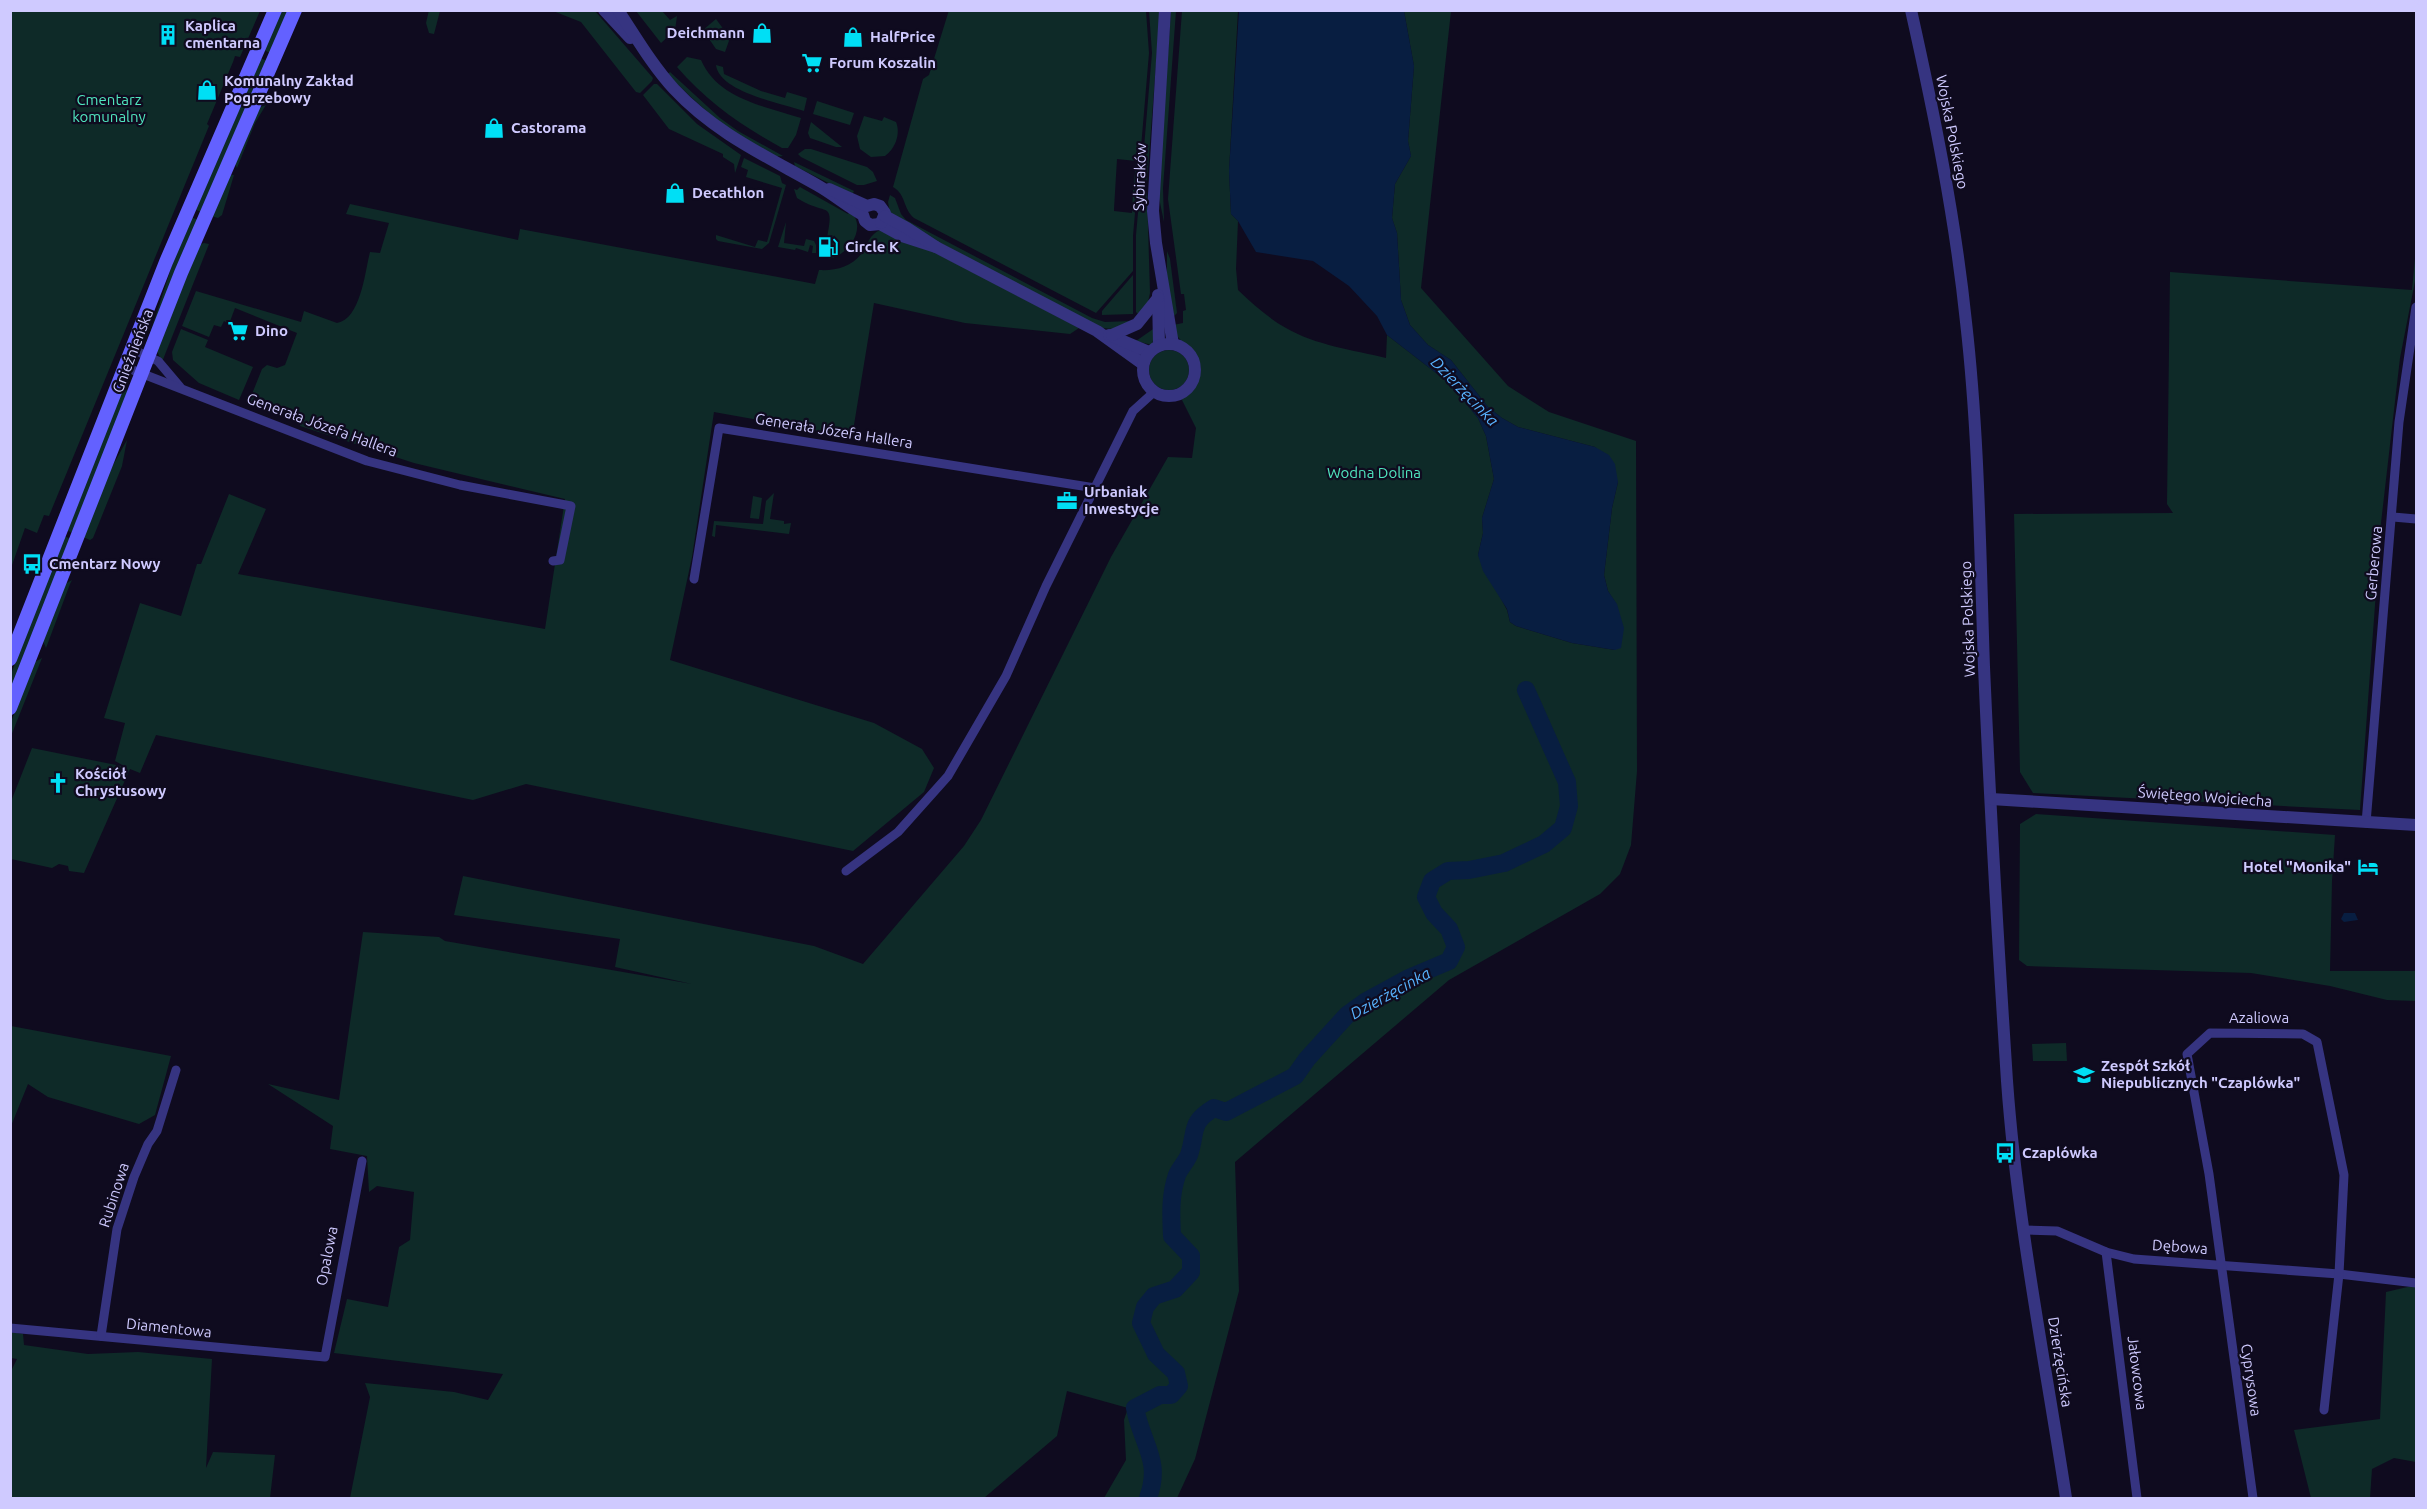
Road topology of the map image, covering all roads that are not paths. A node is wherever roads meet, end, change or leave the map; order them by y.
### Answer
1 (275, 10) edge
2 (294, 10) edge
3 (604, 10) edge
4 (618, 10) edge
5 (1165, 10) edge
6 (1911, 10) edge
7 (649, 58) junction
8 (866, 211) junction
9 (883, 220) junction
10 (1156, 243) junction
11 (1158, 298) junction
12 (2416, 307) edge
13 (1096, 331) junction
14 (1112, 335) junction
15 (1173, 344) junction
16 (1154, 349) junction
17 (132, 350) junction
18 (148, 356) junction
19 (1143, 364) junction
20 (125, 367) junction
21 (142, 373) junction
22 (182, 389) junction
23 (1154, 392) junction
24 (1095, 488) junction
25 (2393, 517) junction
26 (2416, 519) edge
27 (553, 561) dead end
28 (694, 579) dead end
29 (10, 659) edge
30 (10, 708) edge
31 (1992, 799) junction
32 (2366, 823) junction
33 (2416, 825) edge
34 (846, 871) dead end
35 (176, 1070) dead end
36 (362, 1161) dead end
37 (2024, 1230) junction
38 (2106, 1252) junction
39 (2220, 1265) junction
40 (2339, 1274) junction
41 (2416, 1283) edge
42 (10, 1328) edge
43 (101, 1336) junction
44 (325, 1358) joint
45 (2324, 1410) dead end
46 (2066, 1498) edge
47 (2137, 1498) edge
48 (2253, 1498) edge

1 - 17 main road, Gnieźnieńska
2 - 18 main road, Gnieźnieńska
3 - 7 street
4 - 7 street
5 - 10 street, Sybiraków
6 - 31 street, Wojska Polskiego
7 - 8 street
8 - 9 street
8 - 9 street
9 - 13 street
10 - 11 street
10 - 15 street, Sybiraków
11 - 14 street
11 - 16 street
12 - 25 street, Gerberowa
13 - 14 street
13 - 19 street
14 - 16 street
15 - 16 street
15 - 23 street
16 - 19 street
17 - 18 street, Generała Józefa Hallera
17 - 20 main road, Gnieźnieńska
18 - 21 main road, Gnieźnieńska
18 - 22 street, Generała Józefa Hallera
19 - 23 street
20 - 21 street, Generała Józefa Hallera
20 - 29 main road, Gnieźnieńska
21 - 22 street, Generała Józefa Hallera
21 - 30 main road, Gnieźnieńska
22 - 27 street, Generała Józefa Hallera
23 - 24 street
24 - 28 street, Generała Józefa Hallera
24 - 34 street
25 - 26 street
25 - 32 street, Gerberowa
31 - 32 street, Świętego Wojciecha
31 - 37 street, Wojska Polskiego
32 - 33 street, Świętego Wojciecha
35 - 43 street, Rubinowa
36 - 44 street, Opalowa
37 - 38 street, Dębowa
37 - 46 street, Dzierżęcińska
38 - 39 street, Dębowa
38 - 47 street, Jałowcowa
39 - 40 street, Dębowa
39 - 40 street, Azaliowa
39 - 48 street, Cyprysowa
40 - 41 street, Dębowa
40 - 45 street
42 - 43 street, Diamentowa
43 - 44 street, Diamentowa

